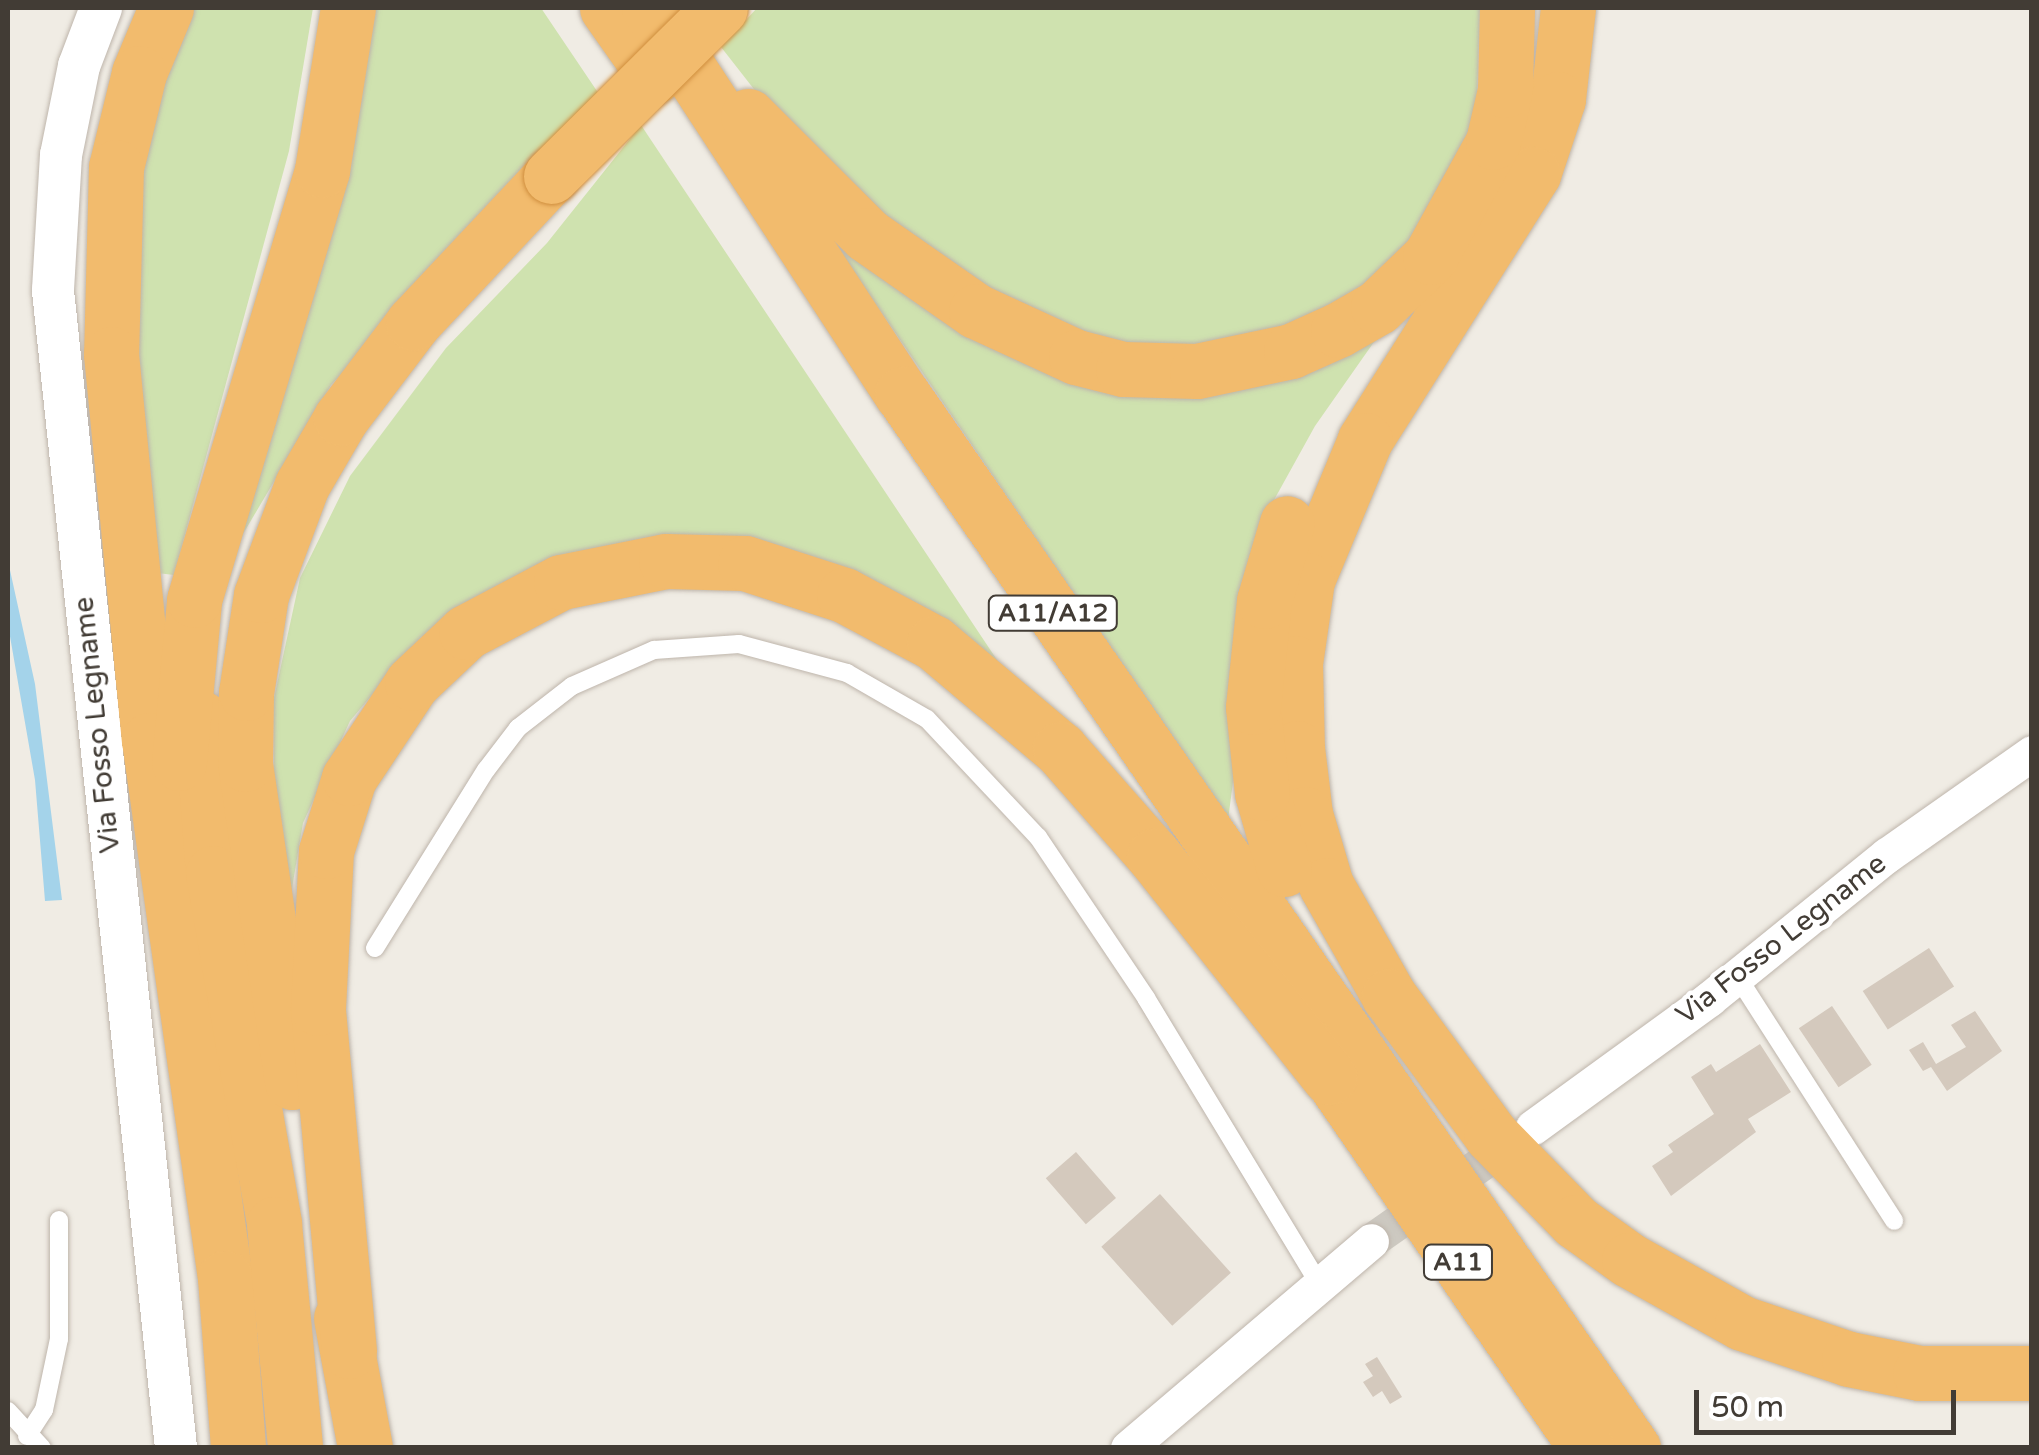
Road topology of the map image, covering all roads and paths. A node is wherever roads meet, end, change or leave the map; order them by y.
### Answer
1 (101, 8) edge
2 (166, 8) edge
3 (348, 8) edge
4 (607, 8) edge
5 (649, 8) edge
6 (661, 8) edge
7 (720, 8) edge
8 (1506, 8) edge
9 (1568, 8) edge
10 (1481, 261) junction
11 (216, 530) junction
12 (2032, 753) edge
13 (375, 948) dead end
14 (1738, 976) junction
15 (192, 1056) junction
16 (1329, 1078) junction
17 (1534, 1128) tunnel mouth
18 (1429, 1146) junction
19 (58, 1220) dead end
20 (1894, 1222) dead end
21 (1372, 1241) tunnel mouth
22 (1318, 1282) junction
23 (348, 1351) junction
24 (2032, 1373) edge
25 (8, 1411) edge
26 (169, 1436) edge
27 (34, 1442) edge
28 (238, 1448) edge
29 (296, 1448) edge
30 (366, 1448) edge
31 (1128, 1448) edge
32 (1586, 1448) edge
33 (1633, 1448) edge

1 - 26 street, Via Fosso Legname
2 - 15 highway
3 - 11 highway
4 - 16 highway, A11/A12
5 - 18 highway, A11/A12
6 - 8 highway
7 - 23 highway, bridge
9 - 10 highway
10 - 18 highway
10 - 24 highway
11 - 15 highway
11 - 29 highway
12 - 14 street, Via Fosso Legname
13 - 22 lane
14 - 17 street, Via Fosso Legname
14 - 20 lane
15 - 28 highway
16 - 23 highway
16 - 32 highway, A11
18 - 33 highway, A11/A12
19 - 27 lane
21 - 22 street
22 - 31 street
23 - 30 highway
25 - 27 lane

